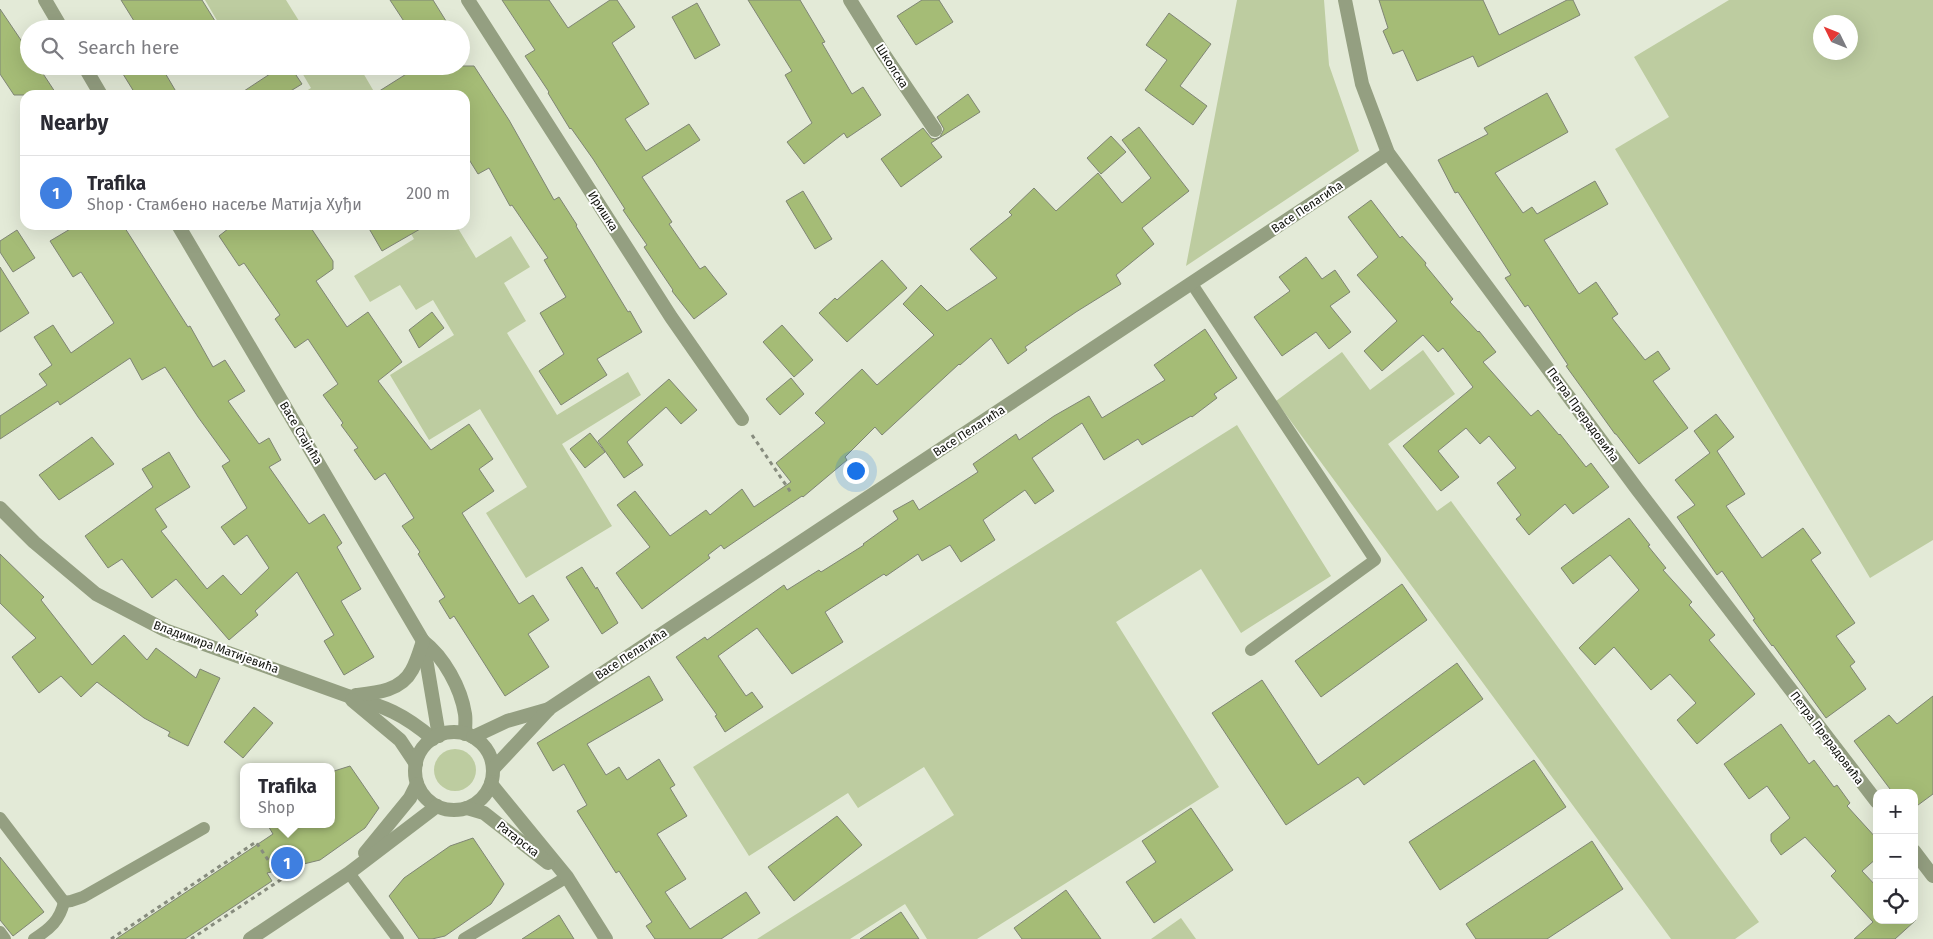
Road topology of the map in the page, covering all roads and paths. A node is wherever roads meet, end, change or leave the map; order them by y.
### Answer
1 (45, 0) edge
2 (468, 0) edge
3 (850, 0) edge
4 (1345, 0) edge
5 (57, 20) edge
6 (89, 75) edge
7 (98, 90) edge
8 (935, 130) dead end
9 (1388, 153) junction
10 (181, 230) edge
11 (1192, 284) junction
12 (742, 420) joint
13 (792, 494) dead end
14 (0, 508) edge
15 (423, 641) junction
16 (1251, 650) dead end
17 (348, 696) junction
18 (550, 708) junction
19 (469, 735) junction
20 (436, 737) junction
21 (416, 764) junction
22 (493, 769) junction
23 (417, 784) junction
24 (491, 784) junction
25 (1873, 797) edge
26 (437, 806) junction
27 (467, 808) junction
28 (0, 818) edge
29 (204, 828) dead end
30 (1918, 856) edge
31 (294, 870) dead end
32 (349, 873) junction
33 (1933, 876) edge
34 (567, 877) junction
35 (281, 879) junction
36 (64, 902) junction
37 (0, 932) edge
38 (5, 939) edge
39 (34, 939) edge
40 (111, 939) edge
41 (191, 939) edge
42 (250, 939) edge
43 (398, 939) edge
44 (464, 939) edge
45 (606, 939) edge

1 - 5 street
2 - 12 street, Иришка
3 - 8 street, Школска
4 - 9 street, Петра Прерадовића
6 - 7 street
9 - 11 street, Васе Пелагића
9 - 25 street, Петра Прерадовића
10 - 15 street, Васе Стајића
11 - 16 lane
11 - 18 street, Васе Пелагића
12 - 13 path
14 - 17 street, Владимира Матијевића
15 - 17 street
15 - 19 street, Васе Стајића
15 - 20 street, Васе Стајића
17 - 20 street, Владимира Матијевића
17 - 21 street, Владимира Матијевића
18 - 19 street, Васе Пелагића
18 - 22 street, Васе Пелагића
19 - 20 street
19 - 22 street
20 - 21 street
21 - 23 street
22 - 24 street
23 - 26 street
23 - 32 street
24 - 27 street
24 - 34 street, Ратарска
26 - 27 street
26 - 32 street
27 - 34 street, Ратарска
28 - 36 lane
29 - 36 lane
30 - 33 street
31 - 35 path
32 - 42 street
32 - 43 lane
34 - 44 lane
34 - 45 street, Ратарска
35 - 40 path
35 - 41 path
36 - 39 lane
37 - 38 lane

